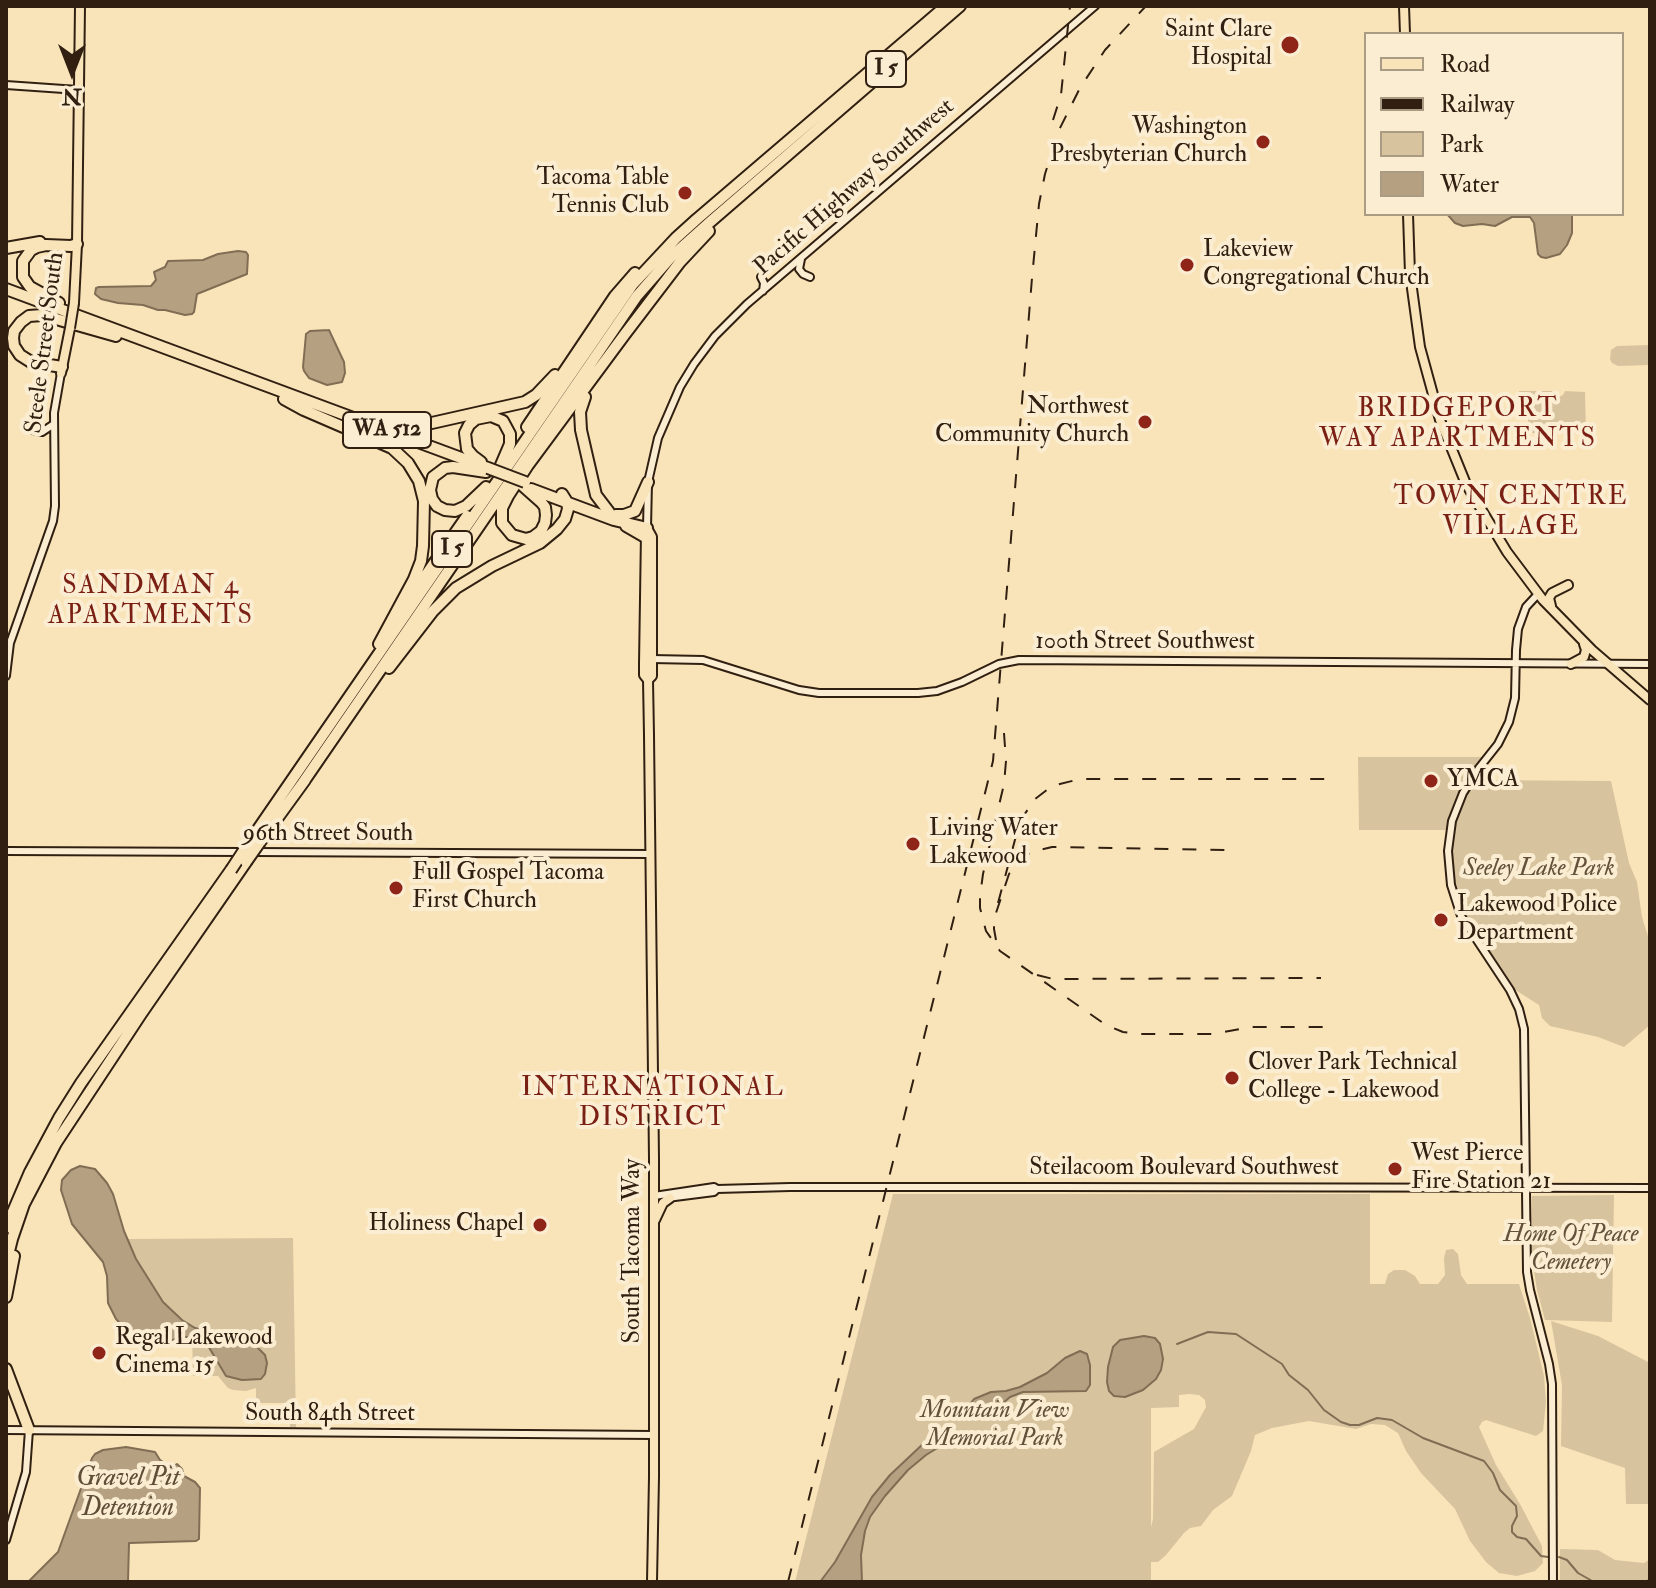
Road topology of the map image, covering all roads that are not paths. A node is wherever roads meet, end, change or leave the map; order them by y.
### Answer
1 (80, 6) edge
2 (946, 6) edge
3 (960, 6) edge
4 (1095, 6) edge
5 (1404, 6) edge
6 (1405, 32) edge
7 (6, 85) edge
8 (78, 90) junction
9 (813, 132) junction
10 (1408, 216) edge
11 (676, 238) junction
12 (77, 244) junction
13 (6, 248) edge
14 (801, 258) junction
15 (761, 277) dead end
16 (810, 277) dead end
17 (6, 289) edge
18 (763, 291) junction
19 (6, 296) edge
20 (116, 333) junction
21 (625, 334) junction
22 (582, 343) junction
23 (6, 349) edge
24 (62, 370) junction
25 (284, 396) junction
26 (665, 418) joint
27 (54, 424) junction
28 (33, 430) dead end
29 (501, 465) junction
30 (487, 470) junction
31 (648, 482) junction
32 (523, 485) junction
33 (486, 487) junction
34 (565, 498) junction
35 (593, 512) junction
36 (613, 515) junction
37 (646, 532) junction
38 (492, 566) junction
39 (1568, 585) dead end
40 (1538, 594) junction
41 (1555, 614) junction
42 (1578, 637) junction
43 (645, 639) junction
44 (379, 644) junction
45 (652, 659) junction
46 (1515, 663) junction
47 (1571, 664) junction
48 (1607, 664) junction
49 (1650, 664) edge
50 (6, 676) edge
51 (648, 680) junction
52 (1650, 700) edge
53 (302, 784) junction
54 (255, 839) junction
55 (6, 851) edge
56 (650, 854) junction
57 (40, 1151) junction
58 (37, 1179) junction
59 (1650, 1188) edge
60 (717, 1189) junction
61 (1525, 1189) junction
62 (654, 1196) junction
63 (670, 1198) junction
64 (6, 1213) edge
65 (654, 1225) junction
66 (6, 1228) edge
67 (6, 1263) edge
68 (6, 1297) edge
69 (6, 1369) edge
70 (6, 1430) edge
71 (29, 1430) junction
72 (654, 1435) junction
73 (6, 1540) edge
74 (652, 1582) edge
75 (1553, 1582) edge

1 - 8 main road, Steele Street South
2 - 11 highway, I 5
3 - 9 highway, I 5
4 - 14 main road, Pacific Highway Southwest
5 - 6 main road
7 - 8 main road
8 - 12 main road, Steele Street South
9 - 21 highway
9 - 53 highway, I 5
10 - 40 main road
11 - 22 highway
11 - 54 highway, I 5
12 - 13 highway
12 - 20 highway
12 - 24 main road, Steele Street South, bridge
14 - 16 main road
14 - 18 main road, Pacific Highway Southwest
15 - 18 main road
17 - 20 highway, WA 512
18 - 26 main road, Pacific Highway Southwest
19 - 20 highway, WA 512
20 - 24 highway
20 - 25 highway, WA 512
21 - 32 highway
21 - 36 highway
22 - 25 highway
22 - 29 highway
23 - 24 highway
24 - 27 main road, Steele Street South
25 - 30 highway, WA 512
25 - 44 highway
26 - 31 main road, South Tacoma Way
27 - 28 main road
27 - 50 main road, Steele Street South
29 - 30 highway
29 - 33 highway
30 - 32 highway, WA 512, bridge
30 - 33 highway
31 - 36 highway
31 - 37 main road, South Tacoma Way
32 - 34 highway, WA 512
33 - 44 highway
34 - 35 highway, WA 512
34 - 36 highway, WA 512
34 - 38 highway
35 - 36 highway, WA 512
35 - 38 highway
36 - 37 highway, WA 512
37 - 43 main road, South Tacoma Way
37 - 45 main road, South Tacoma Way
38 - 53 highway
39 - 41 main road
40 - 41 main road
40 - 46 main road
41 - 42 main road
42 - 47 main road
42 - 48 main road
43 - 45 main road
43 - 51 main road, South Tacoma Way
44 - 54 highway
45 - 46 main road, 100th Street Southwest
45 - 51 main road, South Tacoma Way
46 - 47 main road, 100th Street Southwest
46 - 61 main road
47 - 48 main road, 100th Street Southwest
48 - 49 main road, 100th Street Southwest
48 - 52 main road
51 - 56 main road, South Tacoma Way
53 - 54 highway, I 5
54 - 57 highway, I 5, bridge
54 - 58 highway, I 5, bridge
55 - 56 main road, 96th Street South
56 - 62 main road, South Tacoma Way
57 - 64 highway
57 - 66 highway, I 5
58 - 67 highway, I 5
58 - 68 highway
59 - 61 main road, Steilacoom Boulevard Southwest
60 - 61 main road, Steilacoom Boulevard Southwest
60 - 62 main road, Steilacoom Boulevard Southwest
60 - 63 main road, Steilacoom Boulevard Southwest
61 - 75 main road
62 - 63 main road, Steilacoom Boulevard Southwest
62 - 65 main road, South Tacoma Way
63 - 65 main road
65 - 72 main road, South Tacoma Way
69 - 71 highway
70 - 71 main road, South 84th Street
71 - 72 main road, South 84th Street
71 - 73 main road
72 - 74 main road, South Tacoma Way

